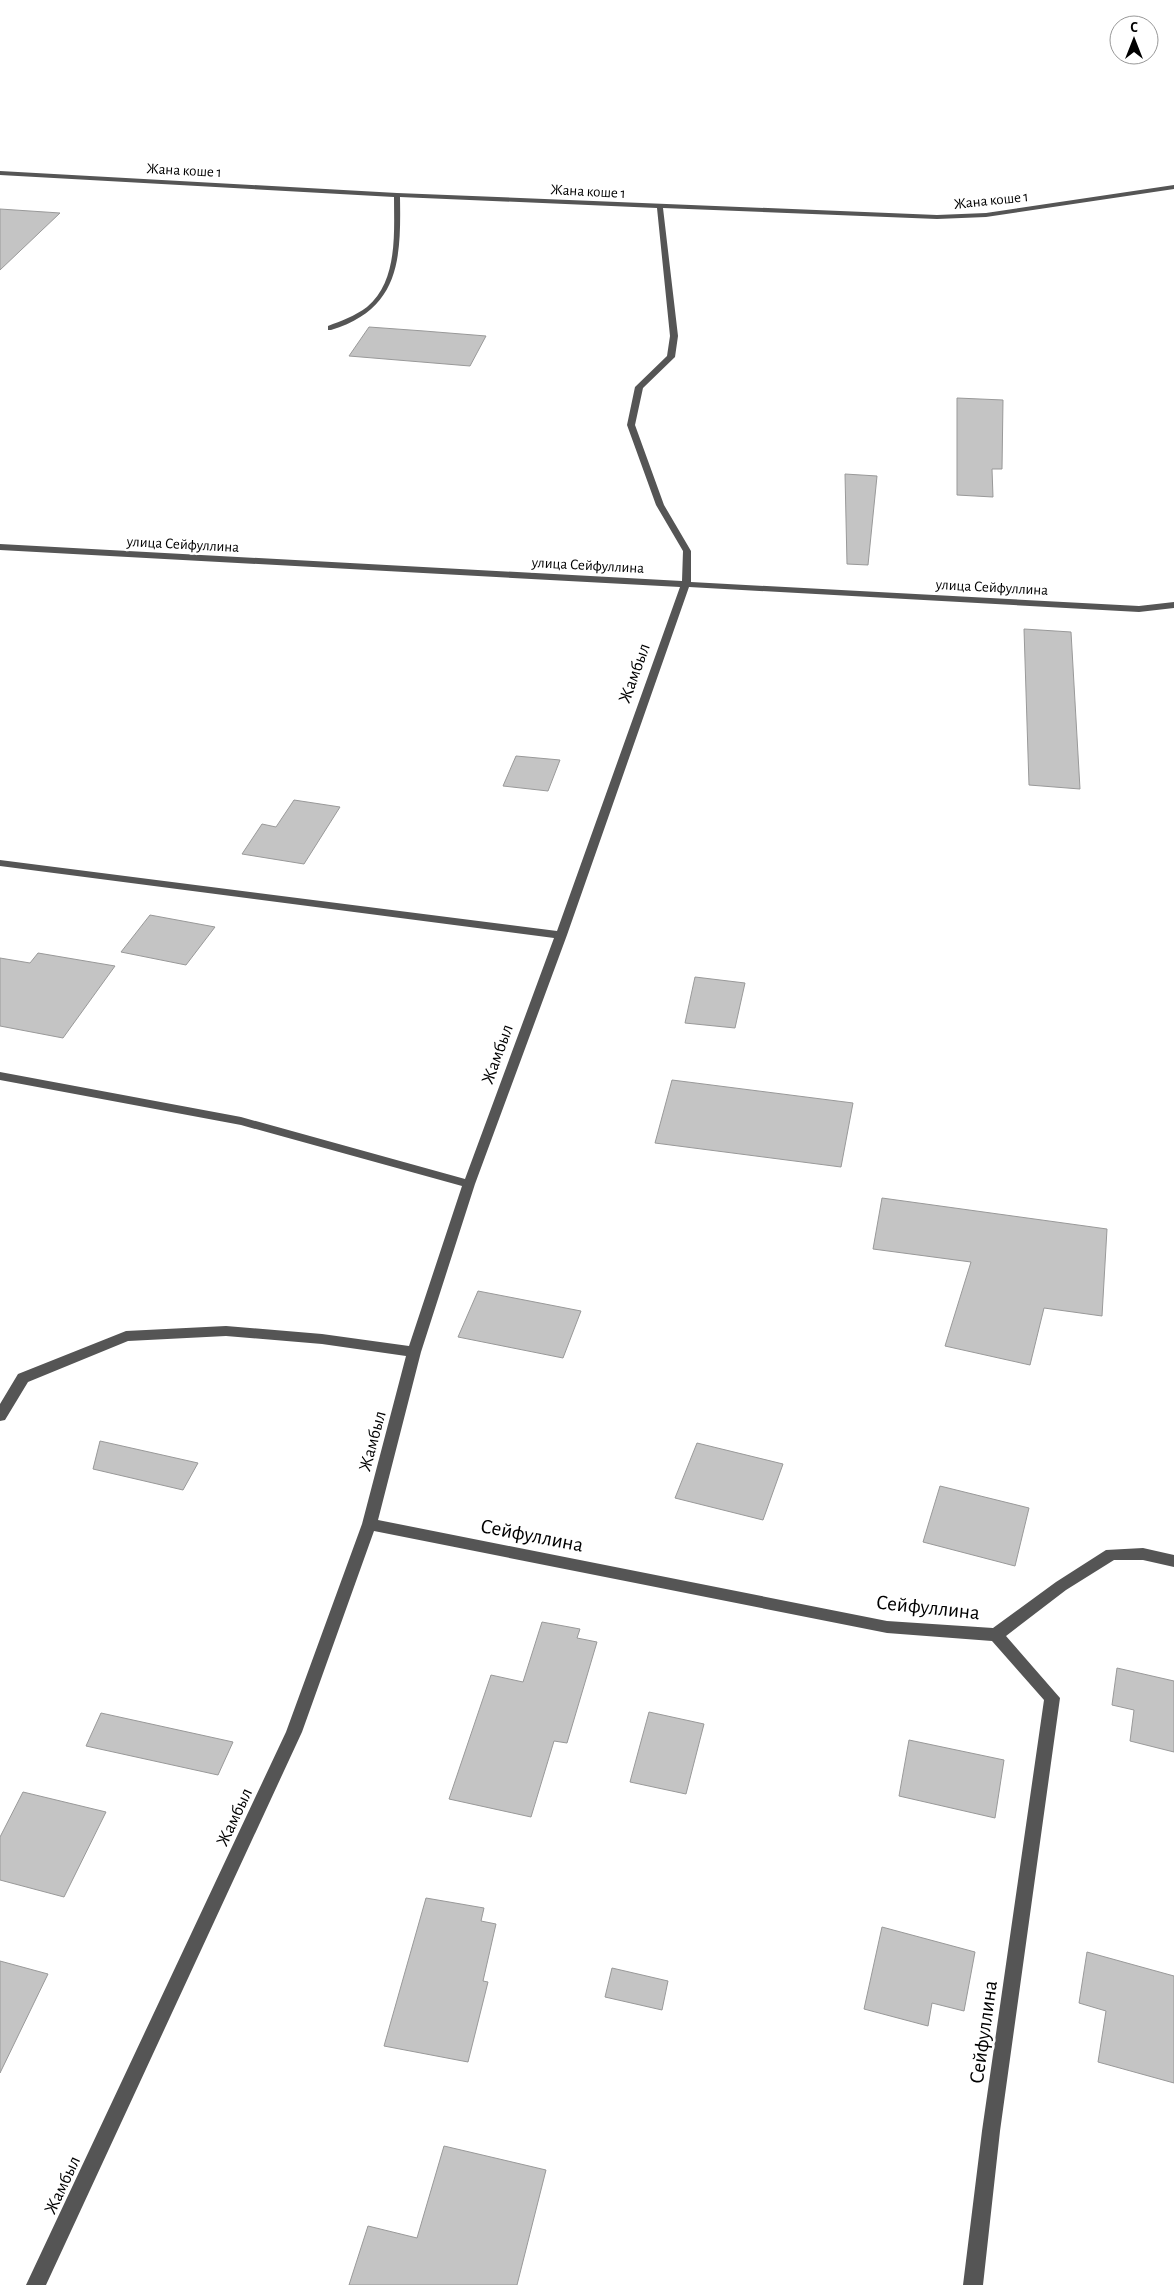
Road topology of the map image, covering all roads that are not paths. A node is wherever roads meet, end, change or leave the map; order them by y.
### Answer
1 (0, 172) edge
2 (1174, 187) edge
3 (397, 195) junction
4 (660, 207) junction
5 (331, 328) dead end
6 (0, 547) edge
7 (686, 584) junction
8 (1174, 605) edge
9 (0, 863) edge
10 (561, 935) junction
11 (0, 1076) edge
12 (469, 1184) junction
13 (414, 1352) junction
14 (0, 1416) edge
15 (370, 1524) junction
16 (1174, 1561) edge
17 (996, 1635) junction
18 (36, 2285) edge
19 (973, 2285) edge

1 - 3 street, Жана коше 1
2 - 4 street, Жана коше 1
3 - 4 street, Жана коше 1
3 - 5 street
4 - 7 street, Жамбыл
6 - 7 street, улица Сейфуллина
7 - 8 street, улица Сейфуллина
7 - 10 street, Жамбыл
9 - 10 street
10 - 12 street, Жамбыл
11 - 12 street
12 - 13 street, Жамбыл
13 - 14 street
13 - 15 street, Жамбыл
15 - 17 street, Сейфуллина
15 - 18 street, Жамбыл
16 - 17 street
17 - 19 street, Сейфуллина

